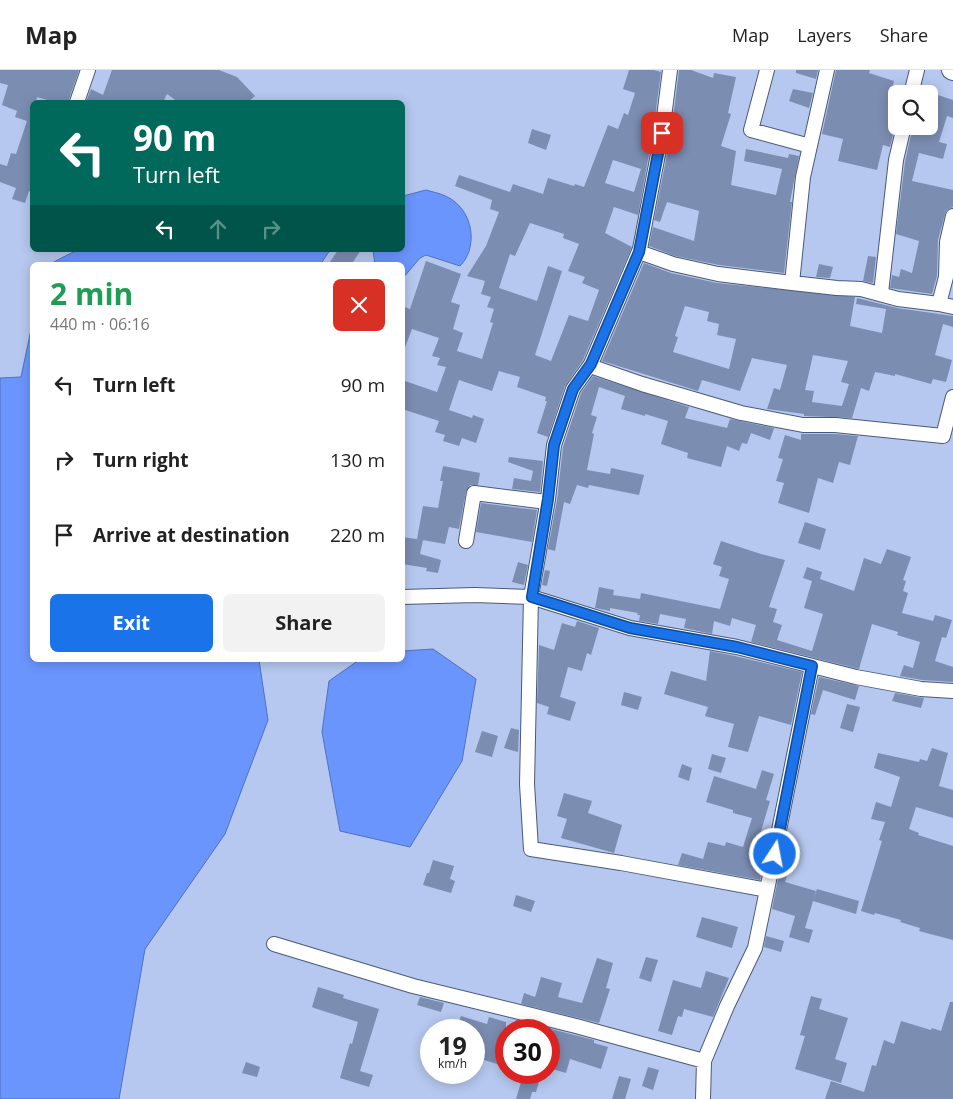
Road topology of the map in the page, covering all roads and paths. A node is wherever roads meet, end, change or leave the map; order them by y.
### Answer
1 (88, 70) edge
2 (670, 70) edge
3 (767, 70) edge
4 (827, 70) edge
5 (917, 70) edge
6 (914, 85) edge
7 (78, 100) edge
8 (902, 135) edge
9 (810, 146) junction
10 (953, 216) edge
11 (639, 252) junction
12 (792, 283) junction
13 (881, 294) junction
14 (946, 305) edge
15 (590, 366) junction
16 (953, 397) edge
17 (547, 502) junction
18 (466, 541) dead end
19 (405, 597) edge
20 (532, 597) junction
21 (812, 666) junction
22 (953, 691) edge
23 (768, 890) junction
24 (274, 944) dead end
25 (704, 1061) junction
26 (703, 1099) edge

1 - 7 street
2 - 11 street
3 - 9 street
4 - 9 street
5 - 6 street
8 - 13 street
9 - 12 street
10 - 14 street
11 - 12 street
11 - 15 street
12 - 13 street
13 - 14 street
15 - 16 street
15 - 17 street
17 - 18 street
17 - 20 street
19 - 20 street
20 - 21 street
20 - 23 street
21 - 22 street
21 - 23 street
23 - 25 street
24 - 25 street
25 - 26 street

